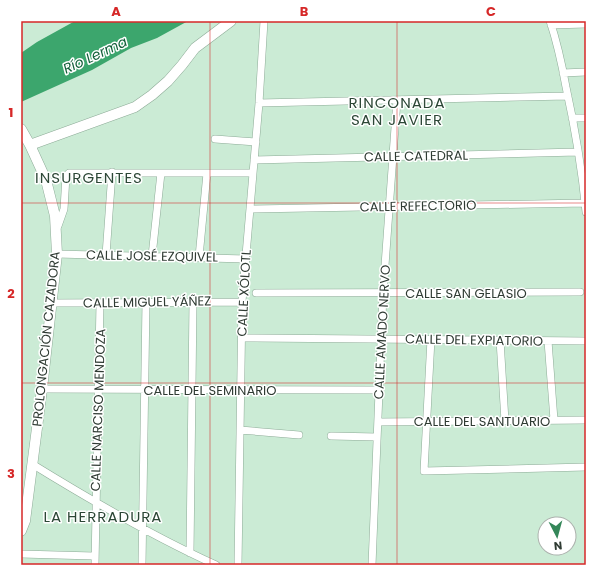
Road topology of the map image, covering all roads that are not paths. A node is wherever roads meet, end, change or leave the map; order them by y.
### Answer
1 (231, 21) edge
2 (264, 21) edge
3 (551, 23) edge
4 (586, 24) edge
5 (586, 72) edge
6 (564, 73) junction
7 (568, 96) junction
8 (397, 100) junction
9 (259, 103) junction
10 (572, 118) junction
11 (586, 118) edge
12 (22, 132) edge
13 (215, 139) dead end
14 (256, 142) junction
15 (30, 145) junction
16 (578, 152) junction
17 (393, 156) junction
18 (254, 160) junction
19 (583, 169) edge
20 (112, 172) junction
21 (161, 172) junction
22 (207, 173) junction
23 (253, 173) junction
24 (585, 203) junction
25 (389, 207) junction
26 (250, 209) junction
27 (586, 212) edge
28 (56, 230) junction
29 (57, 254) junction
30 (106, 255) junction
31 (152, 256) junction
32 (199, 258) junction
33 (246, 258) junction
34 (580, 292) dead end
35 (256, 293) dead end
36 (383, 293) junction
37 (146, 302) junction
38 (193, 302) junction
39 (242, 302) junction
40 (52, 303) junction
41 (100, 303) junction
42 (242, 338) junction
43 (381, 339) junction
44 (431, 340) junction
45 (500, 340) junction
46 (548, 340) junction
47 (586, 341) edge
48 (42, 389) junction
49 (98, 389) junction
50 (145, 390) junction
51 (192, 390) junction
52 (241, 390) junction
53 (379, 390) junction
54 (554, 420) junction
55 (586, 420) edge
56 (426, 421) junction
57 (506, 421) junction
58 (378, 422) junction
59 (240, 430) junction
60 (299, 435) dead end
61 (331, 436) dead end
62 (377, 437) junction
63 (32, 464) junction
64 (586, 467) edge
65 (95, 503) junction
66 (142, 529) junction
67 (21, 531) edge
68 (190, 553) junction
69 (21, 554) edge
70 (94, 556) junction
71 (94, 565) edge
72 (142, 565) edge
73 (216, 565) edge
74 (238, 565) edge
75 (372, 565) edge

1 - 15 street
2 - 9 street, CALLE XÓLOTL
3 - 4 street
3 - 6 street
5 - 6 street
6 - 7 street
7 - 8 street
7 - 10 street
8 - 9 street
8 - 17 street, CALLE AMADO NERVO
9 - 14 street, CALLE XÓLOTL
10 - 11 street
10 - 16 street
12 - 15 street, PROLONGACIÓN CAZADORA
13 - 14 street
14 - 18 street, CALLE XÓLOTL
15 - 28 street, PROLONGACIÓN CAZADORA
16 - 17 street, CALLE CATEDRAL
16 - 19 street
17 - 18 street, CALLE CATEDRAL
17 - 25 street, CALLE AMADO NERVO
18 - 23 street, CALLE XÓLOTL
19 - 24 street
20 - 21 street
20 - 28 street
20 - 30 street
21 - 22 street
21 - 31 street
22 - 23 street
22 - 32 street
23 - 26 street, CALLE XÓLOTL
24 - 25 street, CALLE REFECTORIO
24 - 27 street
25 - 26 street, CALLE REFECTORIO
25 - 36 street, CALLE AMADO NERVO
26 - 33 street, CALLE XÓLOTL
28 - 29 street, PROLONGACIÓN CAZADORA
29 - 30 street, CALLE JOSÉ EZQUIVEL
29 - 40 street, PROLONGACIÓN CAZADORA
30 - 31 street, CALLE JOSÉ EZQUIVEL
31 - 32 street, CALLE JOSÉ EZQUIVEL
32 - 33 street, CALLE JOSÉ EZQUIVEL
33 - 39 street, CALLE XÓLOTL
34 - 36 street, CALLE SAN GELASIO
35 - 36 street, CALLE SAN GELASIO
36 - 43 street, CALLE AMADO NERVO
37 - 38 street, CALLE MIGUEL YÁÑEZ
37 - 41 street, CALLE MIGUEL YÁÑEZ
37 - 50 street
38 - 39 street, CALLE MIGUEL YÁÑEZ
38 - 51 street
39 - 42 street, CALLE XÓLOTL
40 - 41 street, CALLE MIGUEL YÁÑEZ
40 - 48 street, PROLONGACIÓN CAZADORA
41 - 49 street, CALLE NARCISO MENDOZA
42 - 43 street, CALLE DEL EXPIATORIO
42 - 52 street, CALLE XÓLOTL
43 - 44 street, CALLE DEL EXPIATORIO
43 - 53 street, CALLE AMADO NERVO
44 - 45 street, CALLE DEL EXPIATORIO
44 - 56 street
45 - 46 street, CALLE DEL EXPIATORIO
45 - 57 street
46 - 47 street, CALLE DEL EXPIATORIO
46 - 54 street
48 - 49 street, CALLE DEL SEMINARIO
48 - 63 street, PROLONGACIÓN CAZADORA
49 - 50 street, CALLE DEL SEMINARIO
49 - 65 street, CALLE NARCISO MENDOZA
50 - 51 street, CALLE DEL SEMINARIO
50 - 66 street
51 - 52 street, CALLE DEL SEMINARIO
51 - 68 street
52 - 53 street, CALLE DEL SEMINARIO
52 - 59 street, CALLE XÓLOTL
53 - 58 street, CALLE AMADO NERVO
54 - 55 street, CALLE DEL SANTUARIO
54 - 57 street, CALLE DEL SANTUARIO
56 - 57 street, CALLE DEL SANTUARIO
56 - 58 street, CALLE DEL SANTUARIO
56 - 64 street
58 - 62 street, CALLE AMADO NERVO
59 - 60 street
59 - 74 street, CALLE XÓLOTL
61 - 62 street
62 - 75 street, CALLE AMADO NERVO
63 - 65 street
63 - 67 street, PROLONGACIÓN CAZADORA
65 - 66 street
65 - 70 street, CALLE NARCISO MENDOZA
66 - 68 street
66 - 72 street
68 - 73 street
69 - 70 street
70 - 71 street, CALLE NARCISO MENDOZA

